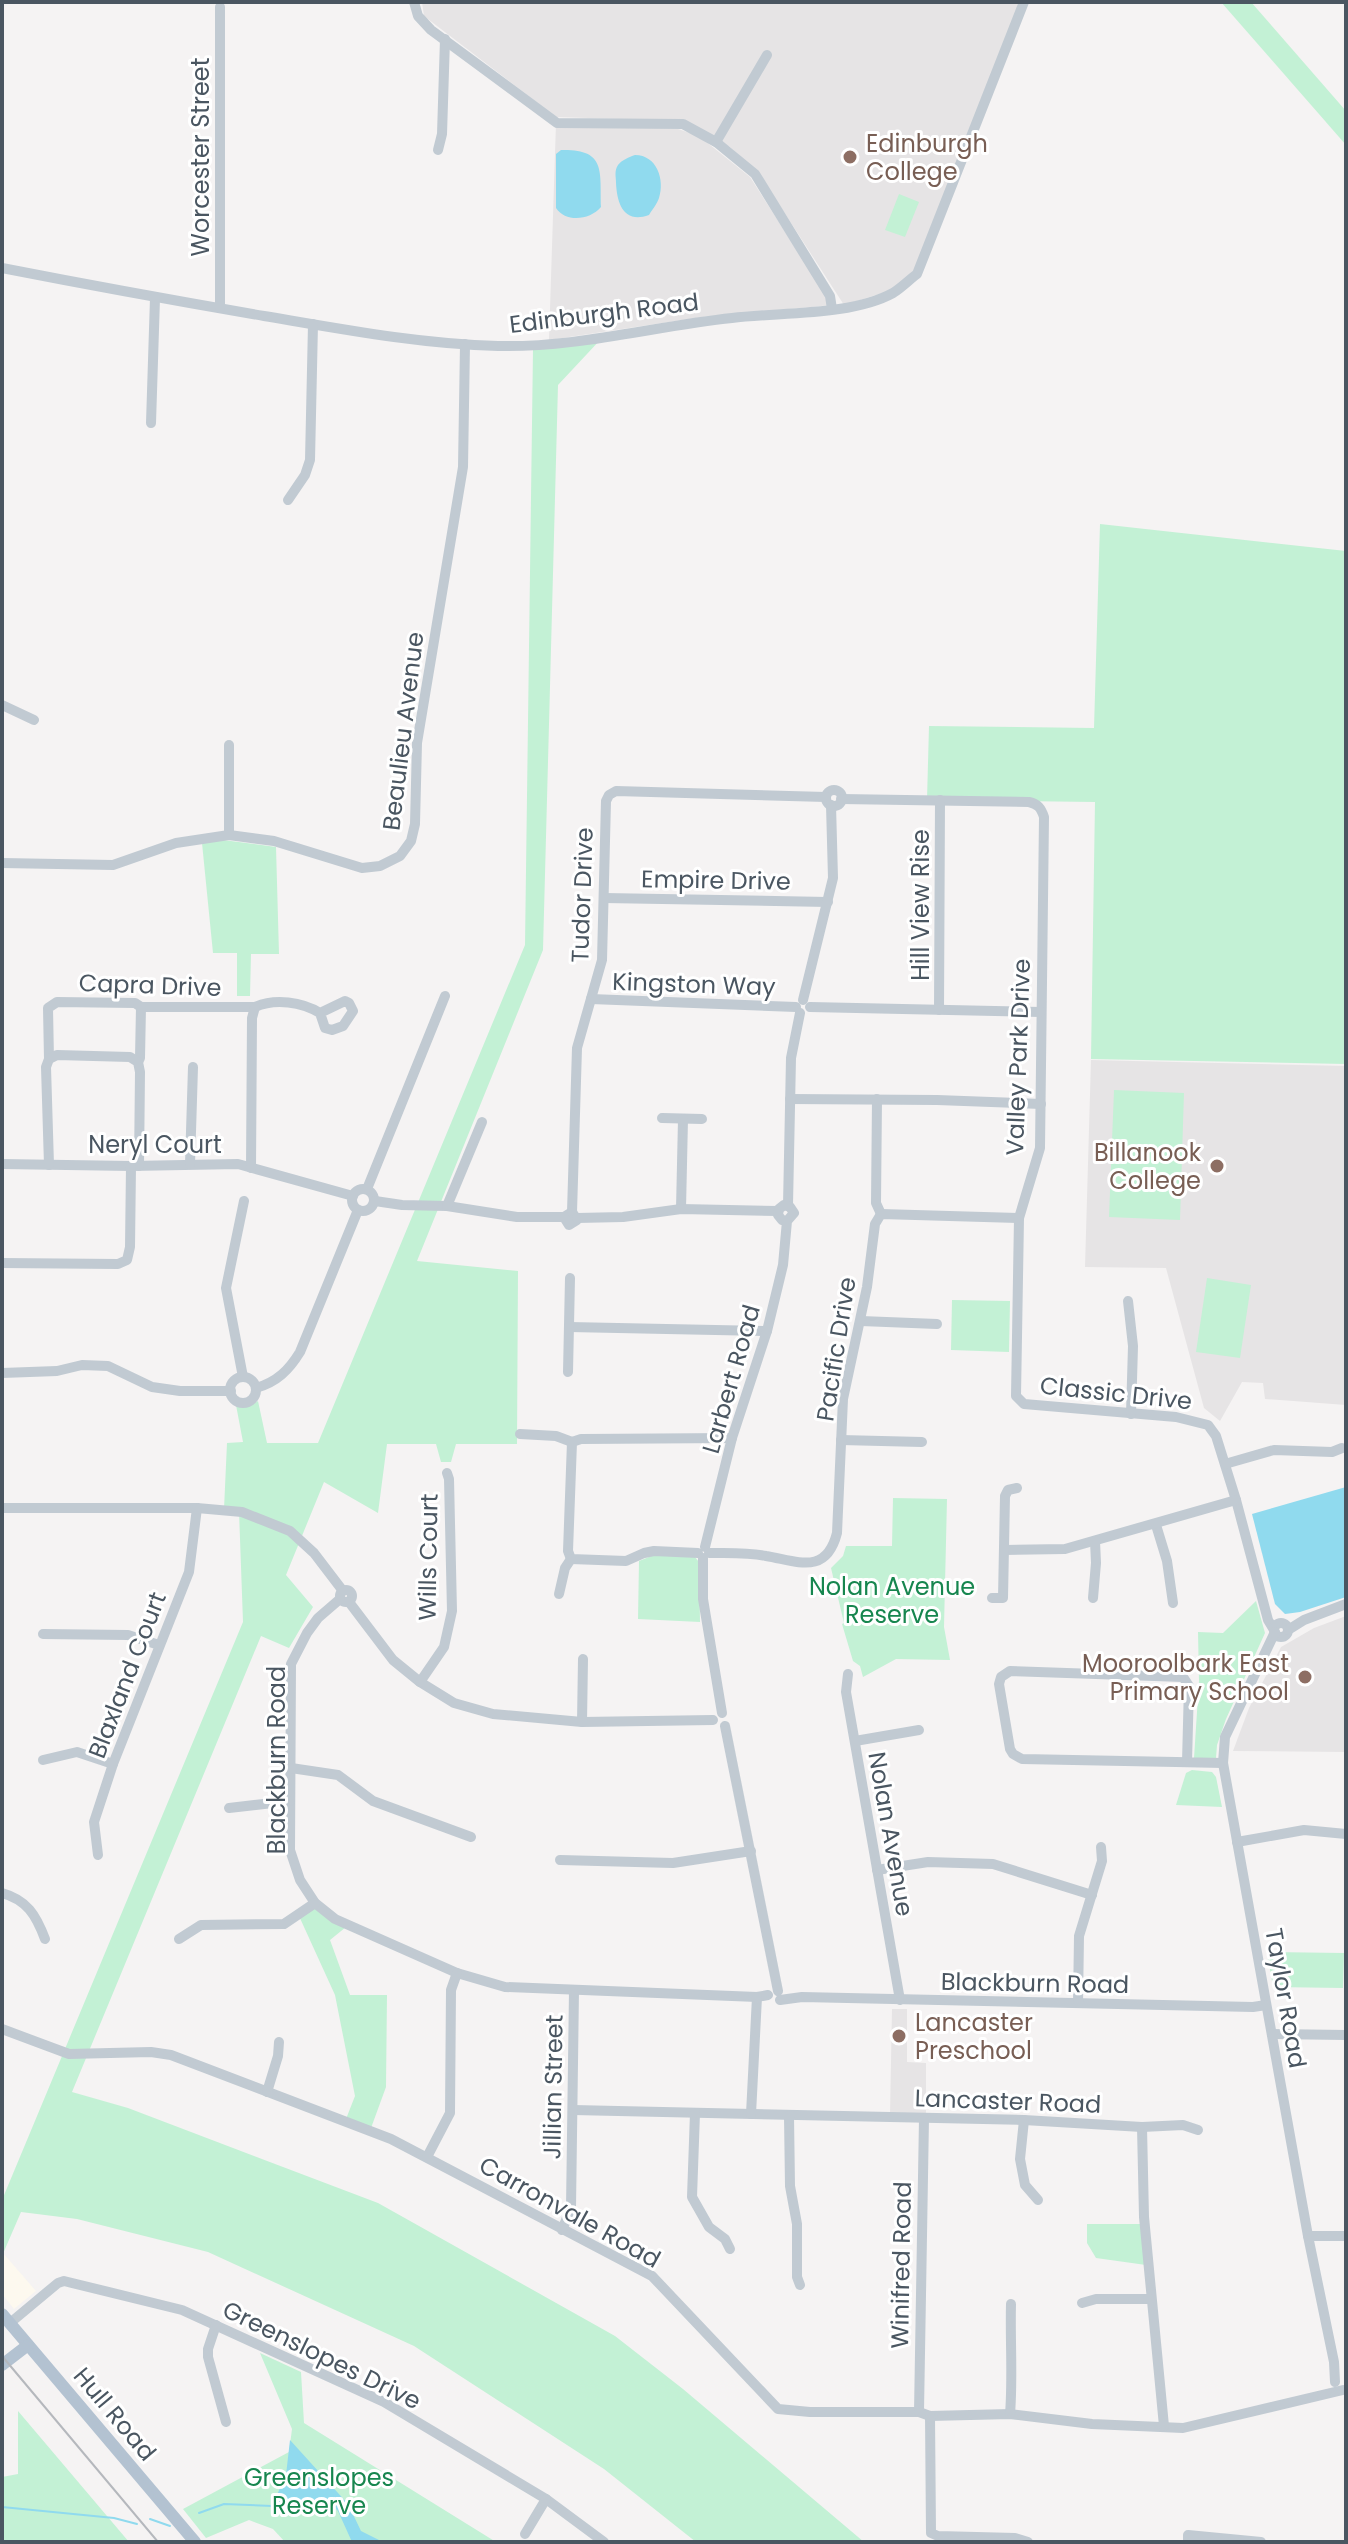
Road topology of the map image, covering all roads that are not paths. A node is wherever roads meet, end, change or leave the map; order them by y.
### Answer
1 (414, 2) edge
2 (1024, 2) edge
3 (220, 7) dead end
4 (445, 39) junction
5 (767, 55) dead end
6 (716, 142) junction
7 (438, 150) dead end
8 (2, 268) edge
9 (155, 298) junction
10 (220, 308) junction
11 (832, 309) junction
12 (313, 324) junction
13 (465, 344) junction
14 (151, 423) dead end
15 (288, 500) dead end
16 (2, 705) edge
17 (34, 720) dead end
18 (229, 745) dead end
19 (833, 800) junction
20 (940, 800) junction
21 (1037, 804) joint
22 (229, 835) junction
23 (2, 863) edge
24 (604, 898) junction
25 (828, 902) junction
26 (445, 996) dead end
27 (591, 999) junction
28 (141, 1007) junction
29 (255, 1007) junction
30 (802, 1007) junction
31 (939, 1010) junction
32 (1041, 1012) junction
33 (320, 1013) dead end
34 (49, 1059) junction
35 (138, 1062) junction
36 (193, 1067) dead end
37 (790, 1099) junction
38 (877, 1099) junction
39 (1041, 1104) junction
40 (662, 1118) dead end
41 (683, 1119) junction
42 (702, 1119) dead end
43 (482, 1122) dead end
44 (2, 1164) edge
45 (190, 1164) junction
46 (49, 1165) junction
47 (135, 1166) junction
48 (251, 1168) junction
49 (367, 1189) junction
50 (353, 1196) junction
51 (244, 1201) dead end
52 (375, 1201) junction
53 (447, 1206) junction
54 (783, 1208) junction
55 (681, 1209) junction
56 (358, 1210) junction
57 (881, 1214) junction
58 (571, 1216) junction
59 (1019, 1218) junction
60 (2, 1263) edge
61 (570, 1278) dead end
62 (1128, 1301) dead end
63 (861, 1321) junction
64 (937, 1324) dead end
65 (569, 1327) junction
66 (767, 1331) junction
67 (568, 1372) dead end
68 (2, 1373) edge
69 (243, 1377) junction
70 (256, 1388) junction
71 (231, 1391) junction
72 (1024, 1404) joint
73 (1131, 1414) junction
74 (520, 1434) dead end
75 (732, 1438) junction
76 (841, 1440) junction
77 (572, 1442) junction
78 (922, 1442) dead end
79 (1342, 1448) dead end
80 (1225, 1464) junction
81 (447, 1473) dead end
82 (1017, 1488) dead end
83 (1236, 1500) junction
84 (2, 1508) edge
85 (197, 1508) junction
86 (1156, 1525) junction
87 (1095, 1541) junction
88 (1004, 1550) junction
89 (704, 1552) junction
90 (571, 1559) junction
91 (559, 1594) dead end
92 (344, 1597) junction
93 (992, 1598) dead end
94 (1093, 1598) dead end
95 (1173, 1603) dead end
96 (1346, 1604) edge
97 (1280, 1629) junction
98 (43, 1634) dead end
99 (159, 1645) junction
100 (583, 1659) dead end
101 (848, 1674) dead end
102 (420, 1682) junction
103 (718, 1717) junction
104 (582, 1722) junction
105 (919, 1730) dead end
106 (855, 1741) junction
107 (43, 1760) dead end
108 (1187, 1762) junction
109 (1223, 1763) junction
110 (113, 1764) junction
111 (291, 1768) junction
112 (290, 1801) junction
113 (229, 1808) dead end
114 (1346, 1834) edge
115 (471, 1837) dead end
116 (1237, 1842) junction
117 (1101, 1847) dead end
118 (751, 1851) junction
119 (98, 1855) dead end
120 (560, 1860) dead end
121 (877, 1870) junction
122 (2, 1893) edge
123 (1092, 1895) junction
124 (315, 1903) junction
125 (45, 1939) dead end
126 (179, 1939) dead end
127 (457, 1973) junction
128 (574, 1990) junction
129 (772, 1996) junction
130 (900, 2000) junction
131 (1078, 2003) junction
132 (1266, 2005) junction
133 (2, 2029) edge
134 (1272, 2034) junction
135 (1346, 2035) edge
136 (279, 2042) dead end
137 (267, 2092) junction
138 (573, 2110) junction
139 (695, 2113) junction
140 (751, 2114) junction
141 (789, 2116) junction
142 (924, 2118) junction
143 (1024, 2120) junction
144 (1142, 2127) junction
145 (1198, 2130) dead end
146 (427, 2157) junction
147 (1038, 2200) dead end
148 (562, 2230) junction
149 (1308, 2236) junction
150 (1346, 2236) edge
151 (730, 2249) dead end
152 (800, 2285) dead end
153 (1150, 2299) junction
154 (1082, 2303) dead end
155 (1011, 2304) dead end
156 (6, 2319) edge
157 (216, 2325) junction
158 (28, 2345) junction
159 (2, 2365) edge
160 (1341, 2385) edge
161 (919, 2412) junction
162 (1010, 2414) junction
163 (930, 2416) junction
164 (226, 2422) dead end
165 (1164, 2426) junction
166 (546, 2499) junction
167 (525, 2534) dead end
168 (195, 2542) edge
169 (604, 2542) edge
170 (1028, 2542) edge
171 (1188, 2542) edge
172 (1261, 2542) edge

1 - 4 street
2 - 11 street, Edinburgh Road
3 - 10 street, Worcester Street
4 - 6 street
4 - 7 street
5 - 6 street
6 - 11 street
8 - 9 street, Edinburgh Road
9 - 10 street, Edinburgh Road
9 - 14 street
10 - 12 street, Edinburgh Road
11 - 13 street, Edinburgh Road
12 - 13 street, Edinburgh Road
12 - 15 street
13 - 22 street, Beaulieu Avenue
16 - 17 street
18 - 22 street
19 - 20 street, Tudor Drive
19 - 24 street, Tudor Drive
19 - 25 street
20 - 21 street, Tudor Drive
20 - 31 street, Hill View Rise
21 - 32 street, Valley Park Drive
22 - 23 street, Beaulieu Avenue
24 - 25 street, Empire Drive
24 - 27 street, Tudor Drive
25 - 30 street
26 - 49 street
27 - 30 street, Kingston Way
27 - 58 street, Tudor Drive
28 - 29 street, Capra Drive
28 - 34 street, Capra Drive
28 - 35 street
29 - 33 street, Capra Drive
29 - 48 street
30 - 31 street, Kingston Way
30 - 37 street
31 - 32 street, Kingston Way
32 - 39 street, Valley Park Drive
34 - 35 street
34 - 46 street
35 - 47 street
36 - 45 street
37 - 38 street
37 - 54 street
38 - 39 street
38 - 57 street
39 - 59 street, Valley Park Drive
40 - 41 street
41 - 42 street
41 - 55 street
43 - 53 street
44 - 46 street, Neryl Court
45 - 47 street, Neryl Court
45 - 48 street, Neryl Court
46 - 47 street, Neryl Court
47 - 60 street
48 - 50 street, Neryl Court
49 - 50 street
49 - 52 street
50 - 56 street
51 - 69 street
52 - 53 street
52 - 56 street
53 - 58 street
54 - 55 street
54 - 66 street, Larbert Road
55 - 58 street
56 - 70 street
57 - 59 street
57 - 63 street, Pacific Drive
59 - 72 street, Valley Park Drive
61 - 65 street
62 - 73 street
63 - 64 street
63 - 76 street, Pacific Drive
65 - 66 street
65 - 67 street
66 - 75 street, Larbert Road
68 - 71 street
69 - 70 street
69 - 71 street
70 - 71 street
72 - 73 street, Classic Drive
73 - 80 street, Classic Drive
74 - 77 street
75 - 77 street
75 - 89 street, Larbert Road
76 - 78 street
76 - 89 street, Pacific Drive
77 - 90 street
79 - 80 street
80 - 83 street
81 - 102 street, Wills Court
82 - 88 street
83 - 86 street
83 - 97 street
84 - 85 street
85 - 92 street
85 - 99 street, Blaxland Court
86 - 87 street
86 - 95 street
87 - 88 street
87 - 94 street
88 - 93 street
89 - 90 street
89 - 103 street, Larbert Road
90 - 91 street
92 - 102 street
92 - 111 street, Blackburn Road
96 - 97 street
97 - 109 street, Taylor Road
98 - 99 street
99 - 110 street, Blaxland Court
100 - 104 street
101 - 106 street, Nolan Avenue
102 - 104 street
103 - 104 street
103 - 118 street
105 - 106 street
106 - 121 street, Nolan Avenue
107 - 110 street
108 - 108 street
108 - 109 street
109 - 116 street, Taylor Road
110 - 119 street, Blaxland Court
111 - 112 street, Blackburn Road
111 - 115 street
112 - 113 street
112 - 124 street, Blackburn Road
114 - 116 street
116 - 132 street, Taylor Road
117 - 123 street
118 - 120 street
118 - 129 street
121 - 123 street
121 - 130 street, Nolan Avenue
122 - 125 street
123 - 131 street
124 - 126 street
124 - 127 street, Blackburn Road
127 - 128 street, Blackburn Road
127 - 146 street
128 - 129 street, Blackburn Road
128 - 138 street, Jillian Street
129 - 130 street, Blackburn Road
129 - 140 street
130 - 131 street, Blackburn Road
131 - 132 street, Blackburn Road
132 - 134 street, Taylor Road
133 - 137 street, Carronvale Road
134 - 135 street
134 - 149 street, Taylor Road
136 - 137 street
137 - 146 street, Carronvale Road
138 - 139 street, Lancaster Road
138 - 148 street, Jillian Street
139 - 140 street, Lancaster Road
139 - 151 street
140 - 141 street, Lancaster Road
141 - 142 street, Lancaster Road
141 - 152 street
142 - 143 street, Lancaster Road
142 - 161 street, Winifred Road
143 - 144 street, Lancaster Road
143 - 147 street
144 - 145 street, Lancaster Road
144 - 153 street
146 - 148 street, Carronvale Road
148 - 161 street, Carronvale Road
149 - 150 street
149 - 160 street, Taylor Road
153 - 154 street
153 - 165 street
155 - 162 street
156 - 157 street, Greenslopes Drive
156 - 158 main road, Hull Road
157 - 164 street
157 - 166 street, Greenslopes Drive
158 - 159 main road
158 - 168 main road, Hull Road
160 - 165 street, Carronvale Road
161 - 163 street, Carronvale Road
162 - 163 street, Carronvale Road
162 - 165 street, Carronvale Road
163 - 170 street
166 - 167 street
166 - 169 street, Greenslopes Drive
171 - 172 street

